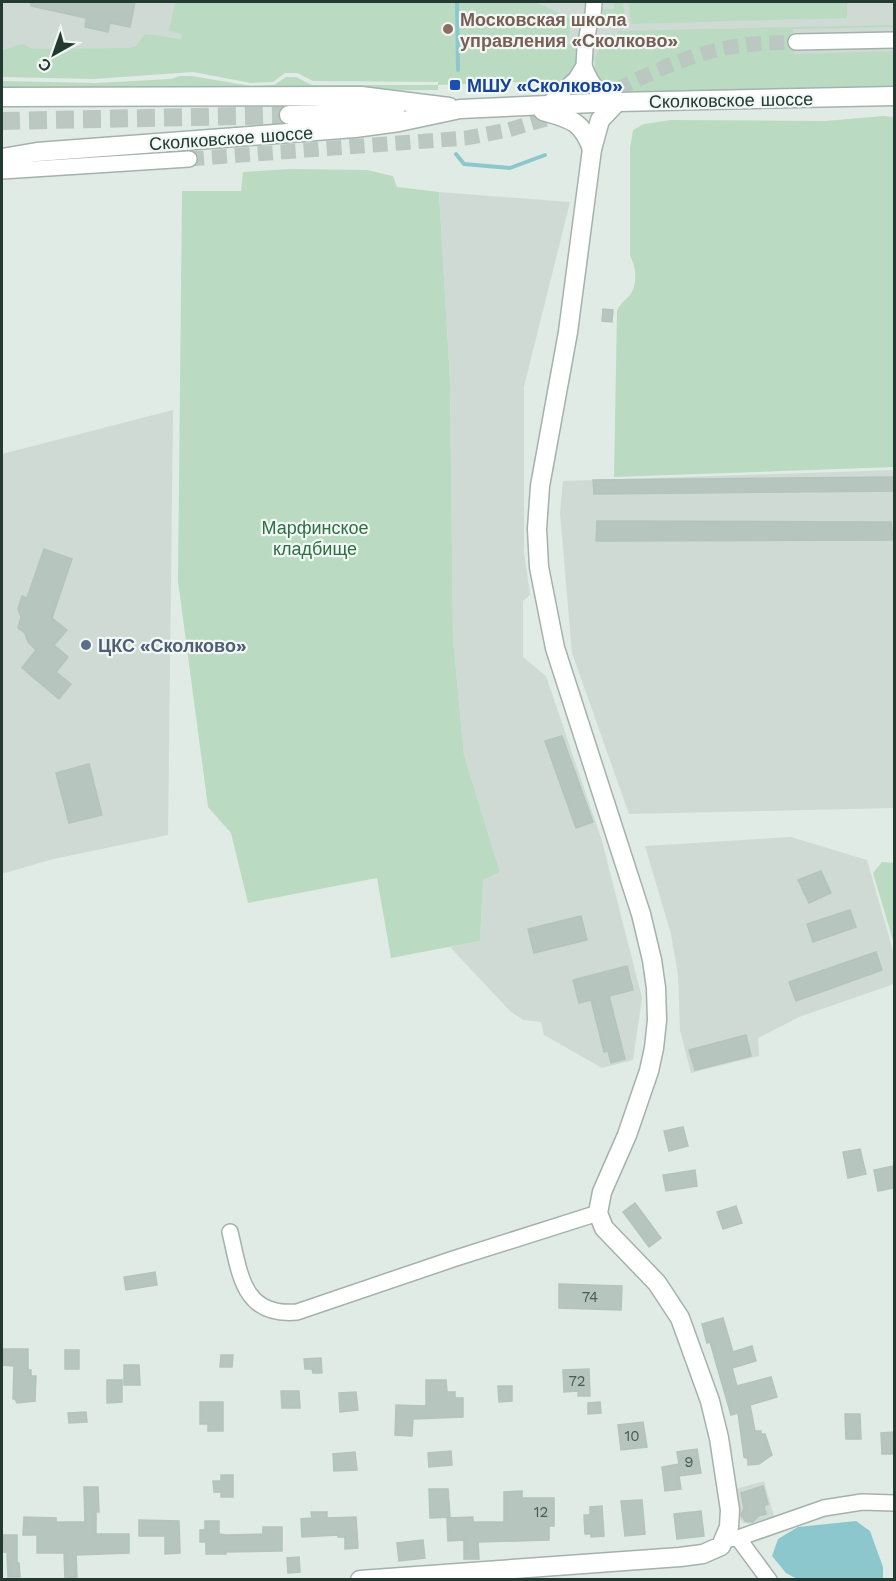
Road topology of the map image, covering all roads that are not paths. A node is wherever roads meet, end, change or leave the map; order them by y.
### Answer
1 (586, 2) edge
2 (594, 2) edge
3 (590, 20) junction
4 (894, 40) edge
5 (796, 42) tunnel mouth
6 (584, 66) junction
7 (894, 96) edge
8 (2, 97) edge
9 (617, 102) junction
10 (547, 105) junction
11 (527, 106) junction
12 (460, 109) junction
13 (289, 115) tunnel mouth
14 (592, 149) junction
15 (2, 158) edge
16 (189, 159) tunnel mouth
17 (2, 171) edge
18 (598, 1213) junction
19 (230, 1232) dead end
20 (894, 1503) edge
21 (732, 1538) junction
22 (360, 1580) edge
23 (769, 1580) edge

1 - 3 street
2 - 3 street
3 - 6 street
4 - 5 street
6 - 9 street
6 - 10 street
7 - 9 street, Сколковское шоссе
8 - 12 street, Сколковское шоссе
9 - 10 street, Сколковское шоссе
9 - 14 street
10 - 11 street, Сколковское шоссе
11 - 12 street, Сколковское шоссе
11 - 14 street
12 - 13 street
12 - 15 street, Сколковское шоссе
14 - 18 street
16 - 17 street
18 - 19 street
18 - 21 street
20 - 21 street
21 - 22 street
21 - 23 street

